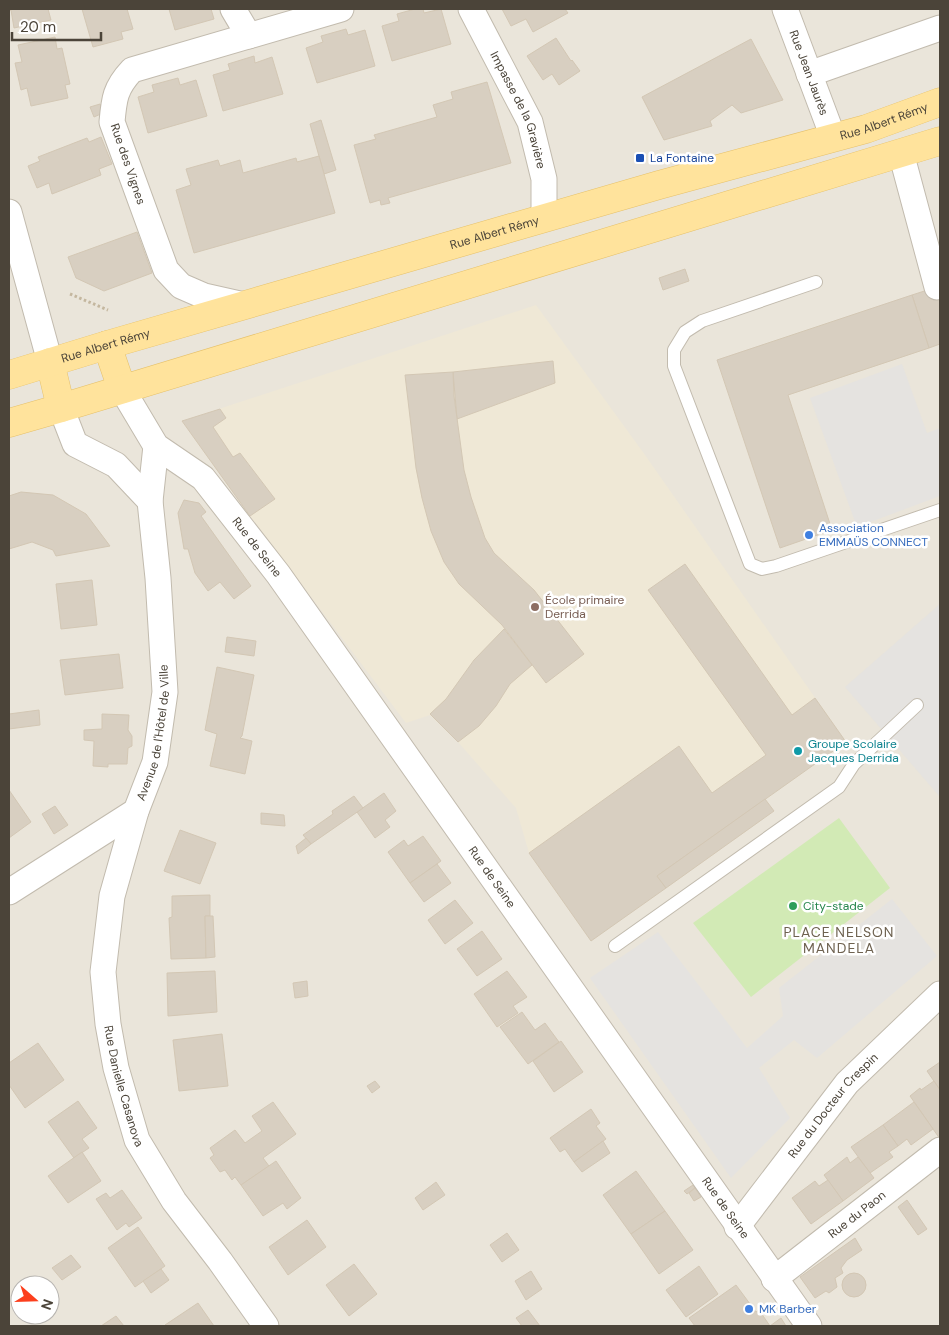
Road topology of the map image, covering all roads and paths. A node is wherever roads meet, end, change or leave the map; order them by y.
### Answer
1 (233, 9) edge
2 (341, 9) edge
3 (471, 9) edge
4 (785, 9) edge
5 (940, 28) edge
6 (249, 36) junction
7 (809, 74) junction
8 (940, 102) edge
9 (833, 137) junction
10 (940, 141) edge
11 (901, 154) junction
12 (9, 212) edge
13 (544, 218) junction
14 (816, 282) dead end
15 (937, 287) dead end
16 (70, 294) dead end
17 (244, 305) junction
18 (108, 310) dead end
19 (107, 344) junction
20 (50, 362) junction
21 (9, 375) edge
22 (122, 390) junction
23 (61, 408) junction
24 (9, 423) edge
25 (156, 446) junction
26 (150, 501) junction
27 (940, 510) edge
28 (917, 705) dead end
29 (136, 811) junction
30 (9, 892) edge
31 (615, 946) dead end
32 (940, 994) edge
33 (940, 1150) edge
34 (737, 1227) junction
35 (774, 1279) junction
36 (266, 1326) edge
37 (809, 1326) edge

1 - 6 street
2 - 6 street, Rue des Vignes
3 - 13 street, Impasse de la Gravière
4 - 7 street, Rue Jean Jaurès
5 - 7 street
6 - 17 street, Rue des Vignes
7 - 9 street, Rue Jean Jaurès
8 - 9 main road, Rue Albert Rémy
9 - 13 main road, Rue Albert Rémy
10 - 11 main road
11 - 15 street
11 - 22 main road
12 - 20 street
13 - 17 main road, Rue Albert Rémy
14 - 27 lane
16 - 18 path
17 - 19 main road, Rue Albert Rémy
19 - 20 main road, Rue Albert Rémy
19 - 22 main road
20 - 21 main road, Rue Albert Rémy
20 - 23 main road
22 - 23 main road
22 - 25 street
23 - 24 main road
23 - 26 street
25 - 26 street, Avenue de l'Hôtel de Ville
25 - 34 street, Rue de Seine
26 - 29 street, Avenue de l'Hôtel de Ville
28 - 31 lane
29 - 30 street, Avenue de l'Hôtel de Ville
29 - 36 street, Rue Danielle Casanova
32 - 34 street, Rue du Docteur Crespin
33 - 35 street, Rue du Paon
34 - 35 street, Rue de Seine
35 - 37 street, Rue de Seine

